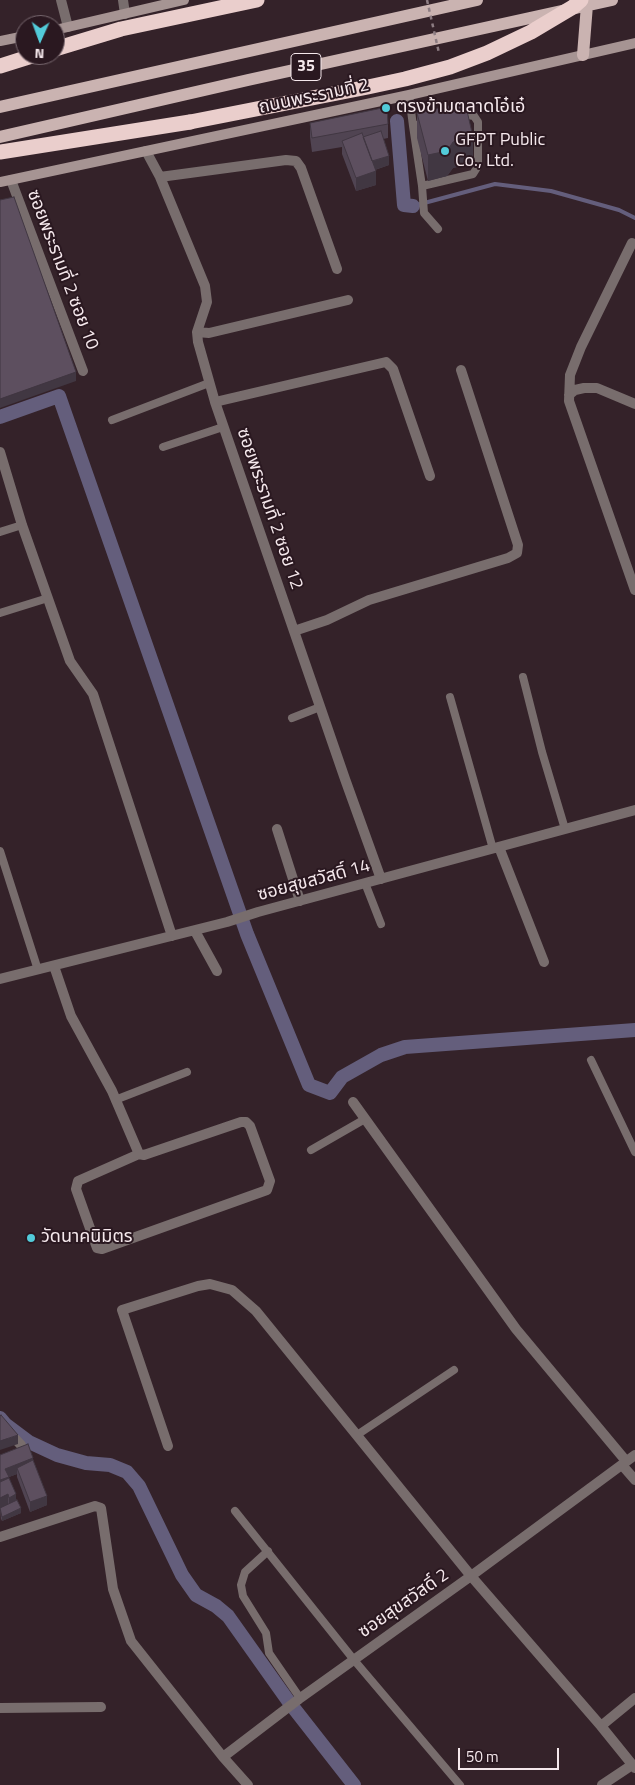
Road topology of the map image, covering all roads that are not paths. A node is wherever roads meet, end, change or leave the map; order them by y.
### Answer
1 (61, 0) edge
2 (123, 0) edge
3 (184, 0) edge
4 (256, 0) edge
5 (477, 0) edge
6 (612, 0) edge
7 (584, 2) edge
8 (125, 14) junction
9 (68, 27) junction
10 (65, 28) edge
11 (121, 29) junction
12 (15, 38) edge
13 (0, 41) edge
14 (65, 42) edge
15 (635, 43) edge
16 (65, 46) edge
17 (15, 53) edge
18 (583, 55) junction
19 (0, 57) edge
20 (15, 61) edge
21 (0, 66) edge
22 (409, 95) junction
23 (0, 107) edge
24 (449, 119) edge
25 (431, 122) edge
26 (413, 126) junction
27 (0, 137) edge
28 (146, 151) junction
29 (0, 152) edge
30 (160, 176) junction
31 (12, 180) junction
32 (0, 182) edge
33 (423, 190) junction
34 (438, 229) dead end
35 (632, 243) dead end
36 (338, 269) dead end
37 (348, 300) dead end
38 (197, 332) junction
39 (461, 370) dead end
40 (83, 371) dead end
41 (210, 383) junction
42 (569, 395) junction
43 (215, 402) junction
44 (635, 404) edge
45 (112, 420) dead end
46 (223, 427) junction
47 (163, 447) dead end
48 (0, 452) edge
49 (430, 476) dead end
50 (22, 525) junction
51 (0, 532) edge
52 (635, 590) edge
53 (48, 598) junction
54 (0, 613) edge
55 (294, 631) junction
56 (523, 676) dead end
57 (450, 698) dead end
58 (320, 707) junction
59 (292, 718) dead end
60 (635, 810) edge
61 (277, 829) dead end
62 (566, 829) junction
63 (496, 848) junction
64 (0, 852) edge
65 (381, 879) junction
66 (365, 884) junction
67 (300, 901) junction
68 (381, 924) dead end
69 (195, 930) junction
70 (172, 936) junction
71 (544, 962) dead end
72 (54, 966) junction
73 (38, 970) junction
74 (216, 971) dead end
75 (0, 979) edge
76 (591, 1060) dead end
77 (186, 1072) dead end
78 (115, 1100) junction
79 (353, 1102) dead end
80 (365, 1119) junction
81 (311, 1150) dead end
82 (635, 1152) edge
83 (139, 1154) junction
84 (454, 1370) dead end
85 (0, 1423) edge
86 (357, 1435) junction
87 (168, 1446) dead end
88 (635, 1455) edge
89 (624, 1463) junction
90 (0, 1464) edge
91 (635, 1480) edge
92 (236, 1511) dead end
93 (0, 1538) edge
94 (268, 1552) junction
95 (471, 1576) junction
96 (354, 1660) junction
97 (300, 1698) junction
98 (635, 1698) edge
99 (100, 1707) dead end
100 (0, 1708) edge
101 (601, 1726) junction
102 (222, 1757) junction
103 (634, 1766) edge
104 (248, 1785) edge
105 (460, 1785) edge
106 (602, 1785) edge

1 - 9 street
2 - 8 street
3 - 8 main road
4 - 11 highway
5 - 23 main road, 35
6 - 7 main road, ถนนพระรามที่ 2 / 35
7 - 18 main road
7 - 27 main road, ถนนพระรามที่ 2 / 35
7 - 29 highway, bridge
8 - 9 main road
9 - 10 main road
11 - 14 highway
11 - 16 highway
12 - 13 main road
15 - 18 main road, ถนนพระรามที่ 2
17 - 19 highway
18 - 22 main road, ถนนพระรามที่ 2
20 - 21 highway
22 - 26 lane
22 - 28 main road, ถนนพระรามที่ 2
24 - 33 lane
25 - 26 lane
26 - 33 lane
28 - 30 street
28 - 31 main road, ถนนพระรามที่ 2
30 - 36 street
30 - 38 street
31 - 32 main road, ถนนพระรามที่ 2
31 - 40 street, ซอยพระรามที่ 2 ซอย 10
33 - 34 lane
35 - 42 street
37 - 38 street
38 - 41 street, ซอยพระรามที่ 2 ซอย 12
39 - 55 street
41 - 43 street, ซอยพระรามที่ 2 ซอย 12
41 - 45 lane
42 - 44 street
42 - 52 street
43 - 46 street, ซอยพระรามที่ 2 ซอย 12
43 - 49 street
46 - 47 lane
46 - 55 street, ซอยพระรามที่ 2 ซอย 12
48 - 50 street
50 - 51 lane
50 - 53 street
53 - 54 lane
53 - 70 street
55 - 58 street, ซอยพระรามที่ 2 ซอย 12
56 - 62 lane
57 - 63 lane
58 - 59 lane
58 - 65 street, ซอยพระรามที่ 2 ซอย 12
60 - 62 street, ซอยสุขสวัสดิ์ 14
61 - 67 street
62 - 63 street, ซอยสุขสวัสดิ์ 14
63 - 65 street, ซอยสุขสวัสดิ์ 14
63 - 71 street
64 - 73 lane
65 - 66 street, ซอยสุขสวัสดิ์ 14
66 - 67 street, ซอยสุขสวัสดิ์ 14
66 - 68 lane
67 - 69 street, ซอยสุขสวัสดิ์ 14
69 - 70 street, ซอยสุขสวัสดิ์ 14
69 - 74 street
70 - 72 street, ซอยสุขสวัสดิ์ 14
72 - 73 street, ซอยสุขสวัสดิ์ 14
72 - 78 street
73 - 75 street, ซอยสุขสวัสดิ์ 14
76 - 82 lane
77 - 78 lane
78 - 83 street
79 - 80 street
80 - 81 lane
80 - 89 street
83 - 83 street
84 - 86 lane
85 - 90 street
86 - 87 street
86 - 95 street
88 - 89 street, ซอยสุขสวัสดิ์ 2
89 - 91 street
89 - 95 street, ซอยสุขสวัสดิ์ 2
92 - 94 lane
93 - 102 street
94 - 96 lane
94 - 97 lane
95 - 96 street, ซอยสุขสวัสดิ์ 2
95 - 101 street
96 - 97 street, ซอยสุขสวัสดิ์ 2
96 - 105 lane
97 - 102 street, ซอยสุขสวัสดิ์ 2
98 - 101 street
99 - 100 street
101 - 103 street
102 - 104 street
103 - 106 street

